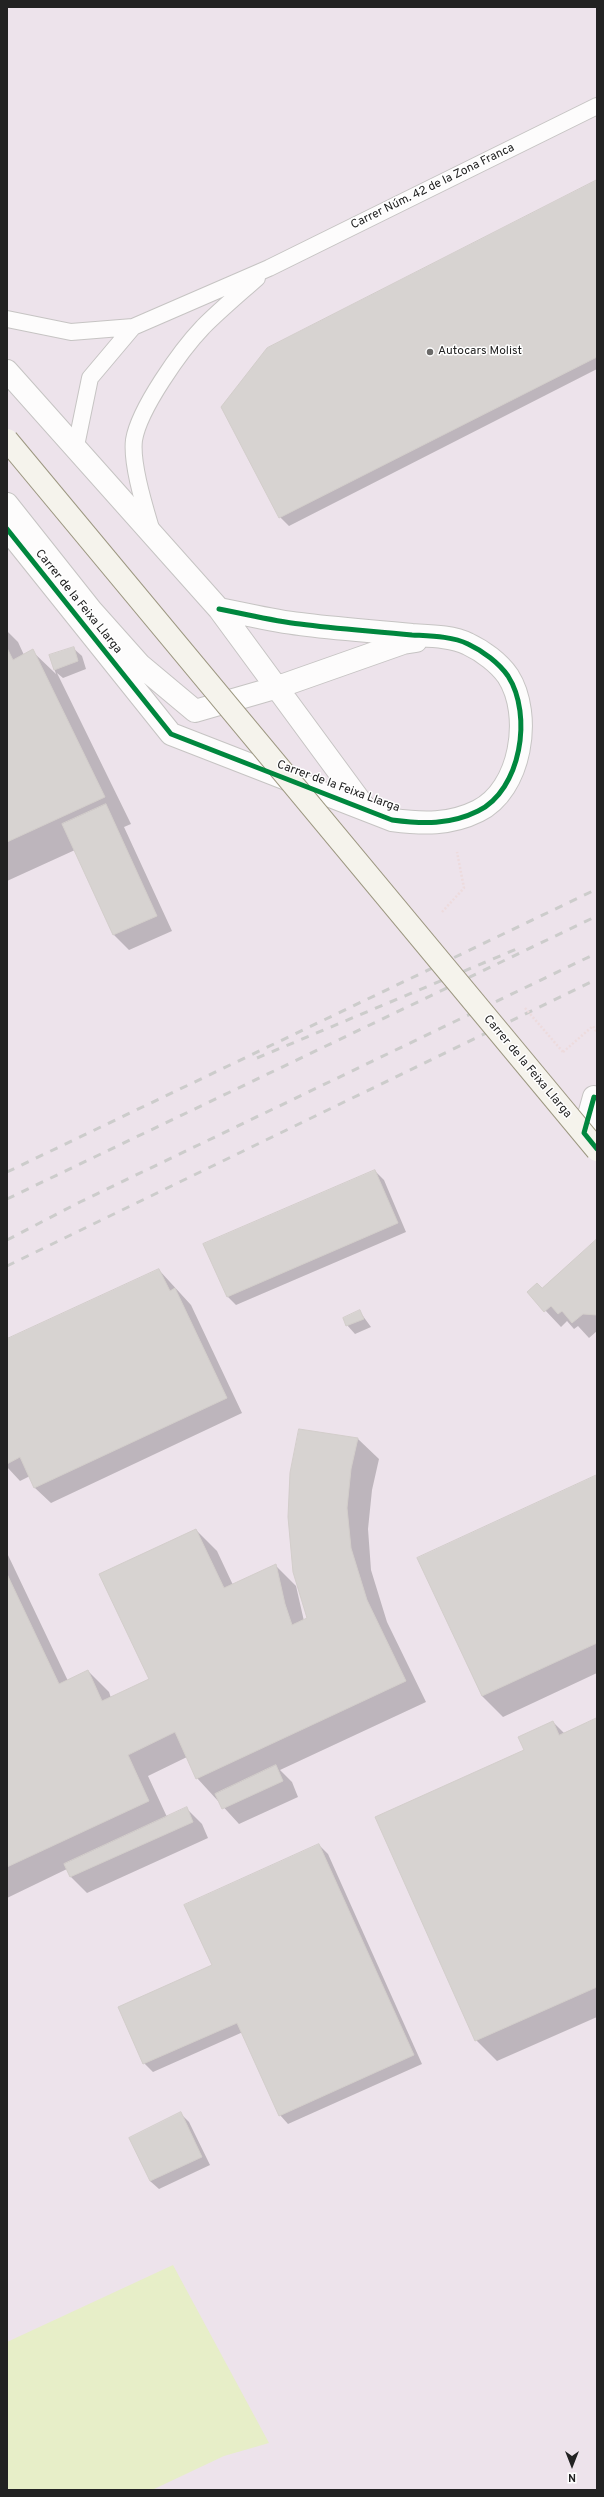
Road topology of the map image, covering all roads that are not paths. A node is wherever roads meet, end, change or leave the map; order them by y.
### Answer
1 (597, 106) edge
2 (269, 268) junction
3 (7, 319) edge
4 (133, 327) junction
5 (7, 371) edge
6 (7, 440) edge
7 (76, 446) junction
8 (7, 504) edge
9 (7, 529) edge
10 (153, 536) junction
11 (219, 609) junction
12 (443, 638) junction
13 (278, 688) junction
14 (366, 809) junction
15 (597, 1098) edge
16 (597, 1149) edge

1 - 2 lane, Carrer Núm. 42 de la Zona Franca
2 - 4 lane, Carrer Núm. 42 de la Zona Franca
2 - 10 lane, Carrer Núm. 42 de la Zona Franca
3 - 4 lane, Carrer Núm. 42 de la Zona Franca
4 - 7 lane, Carrer Núm. 42 de la Zona Franca
5 - 7 street, Carrer de la Feixa Llarga
6 - 16 main road, Carrer de la Feixa Llarga, bridge
7 - 10 street, Carrer de la Feixa Llarga
8 - 13 street, Carrer de la Feixa Llarga
9 - 14 street, Carrer de la Feixa Llarga
10 - 11 street, Carrer de la Feixa Llarga
11 - 12 street, Carrer de la Feixa Llarga
11 - 13 street, Carrer de la Feixa Llarga
12 - 13 street, Carrer de la Feixa Llarga
12 - 14 street, Carrer de la Feixa Llarga
13 - 14 street, Carrer de la Feixa Llarga
15 - 16 street, Carrer de la Feixa Llarga

